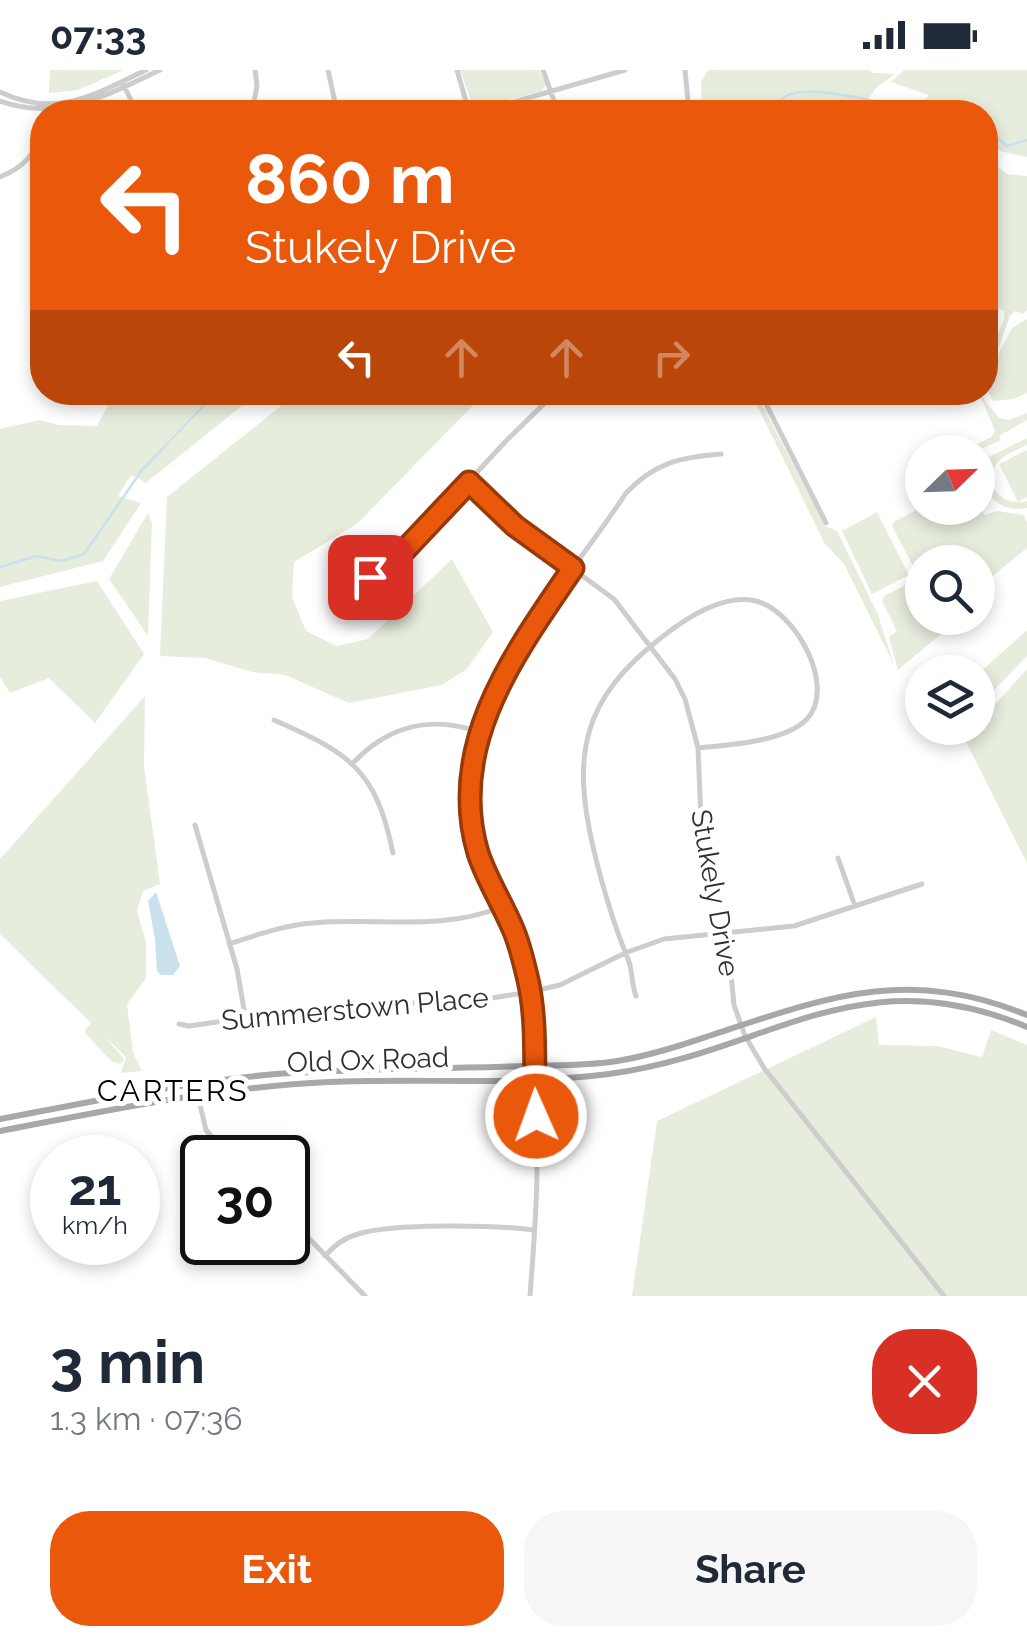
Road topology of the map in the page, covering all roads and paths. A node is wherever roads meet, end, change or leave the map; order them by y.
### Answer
1 (146, 70) edge
2 (160, 70) edge
3 (255, 70) edge
4 (328, 70) edge
5 (456, 70) edge
6 (543, 70) edge
7 (625, 70) edge
8 (685, 70) edge
9 (123, 84) junction
10 (553, 91) junction
11 (0, 92) edge
12 (83, 100) edge
13 (131, 100) edge
14 (255, 100) edge
15 (335, 100) edge
16 (466, 100) edge
17 (521, 100) edge
18 (555, 100) edge
19 (688, 100) edge
20 (0, 101) edge
21 (30, 104) edge
22 (30, 106) edge
23 (30, 157) edge
24 (0, 176) edge
25 (542, 405) edge
26 (767, 405) edge
27 (721, 454) dead end
28 (469, 482) junction
29 (826, 523) dead end
30 (573, 568) junction
31 (348, 592) dead end
32 (650, 646) junction
33 (274, 720) dead end
34 (479, 732) junction
35 (698, 748) junction
36 (354, 764) junction
37 (195, 825) dead end
38 (394, 852) dead end
39 (838, 858) dead end
40 (922, 884) dead end
41 (855, 906) junction
42 (502, 907) junction
43 (727, 933) junction
44 (229, 944) junction
45 (625, 953) junction
46 (530, 992) junction
47 (636, 996) dead end
48 (1027, 1015) edge
49 (245, 1016) junction
50 (180, 1024) dead end
51 (741, 1026) junction
52 (1027, 1027) edge
53 (744, 1036) junction
54 (534, 1066) junction
55 (533, 1078) junction
56 (195, 1084) junction
57 (198, 1095) junction
58 (0, 1119) edge
59 (0, 1131) edge
60 (210, 1135) edge
61 (533, 1230) junction
62 (310, 1240) edge
63 (325, 1256) junction
64 (365, 1296) edge
65 (530, 1296) edge
66 (944, 1296) edge

1 - 9 street
2 - 9 street
3 - 14 street
4 - 15 street
5 - 16 street
6 - 10 street
7 - 10 street
8 - 19 street
9 - 12 street
9 - 13 street
10 - 17 street
10 - 18 street
11 - 21 street
20 - 22 street
23 - 24 street
25 - 28 street
26 - 29 street
27 - 30 street
28 - 30 street, Stukely Drive
28 - 31 street
30 - 32 street, Stukely Drive
30 - 34 street
32 - 35 street, Stukely Drive
32 - 35 street
32 - 45 street
33 - 36 street
34 - 36 street
34 - 42 street
35 - 43 street, Stukely Drive
36 - 38 street
37 - 44 street
39 - 41 street
40 - 41 street, Summerstown Place
41 - 43 street, Summerstown Place
42 - 44 street
42 - 46 street
43 - 45 street, Summerstown Place
43 - 51 street, Stukely Drive
44 - 49 street
45 - 46 street, Summerstown Place
45 - 47 street
46 - 49 street, Summerstown Place
46 - 54 street
48 - 51 main road, Old Ox Road
49 - 50 street, Summerstown Place
51 - 53 street, Stukely Drive
51 - 54 main road, Old Ox Road
52 - 53 main road, Old Ox Road
53 - 55 main road, Old Ox Road
53 - 66 street, Stukely Drive
54 - 55 street
54 - 56 main road, Old Ox Road
55 - 57 main road, Old Ox Road
55 - 61 street
56 - 57 street
56 - 58 main road, Old Ox Road
57 - 59 main road, Old Ox Road
57 - 60 street
61 - 63 street
61 - 65 street
62 - 63 street
63 - 64 street

